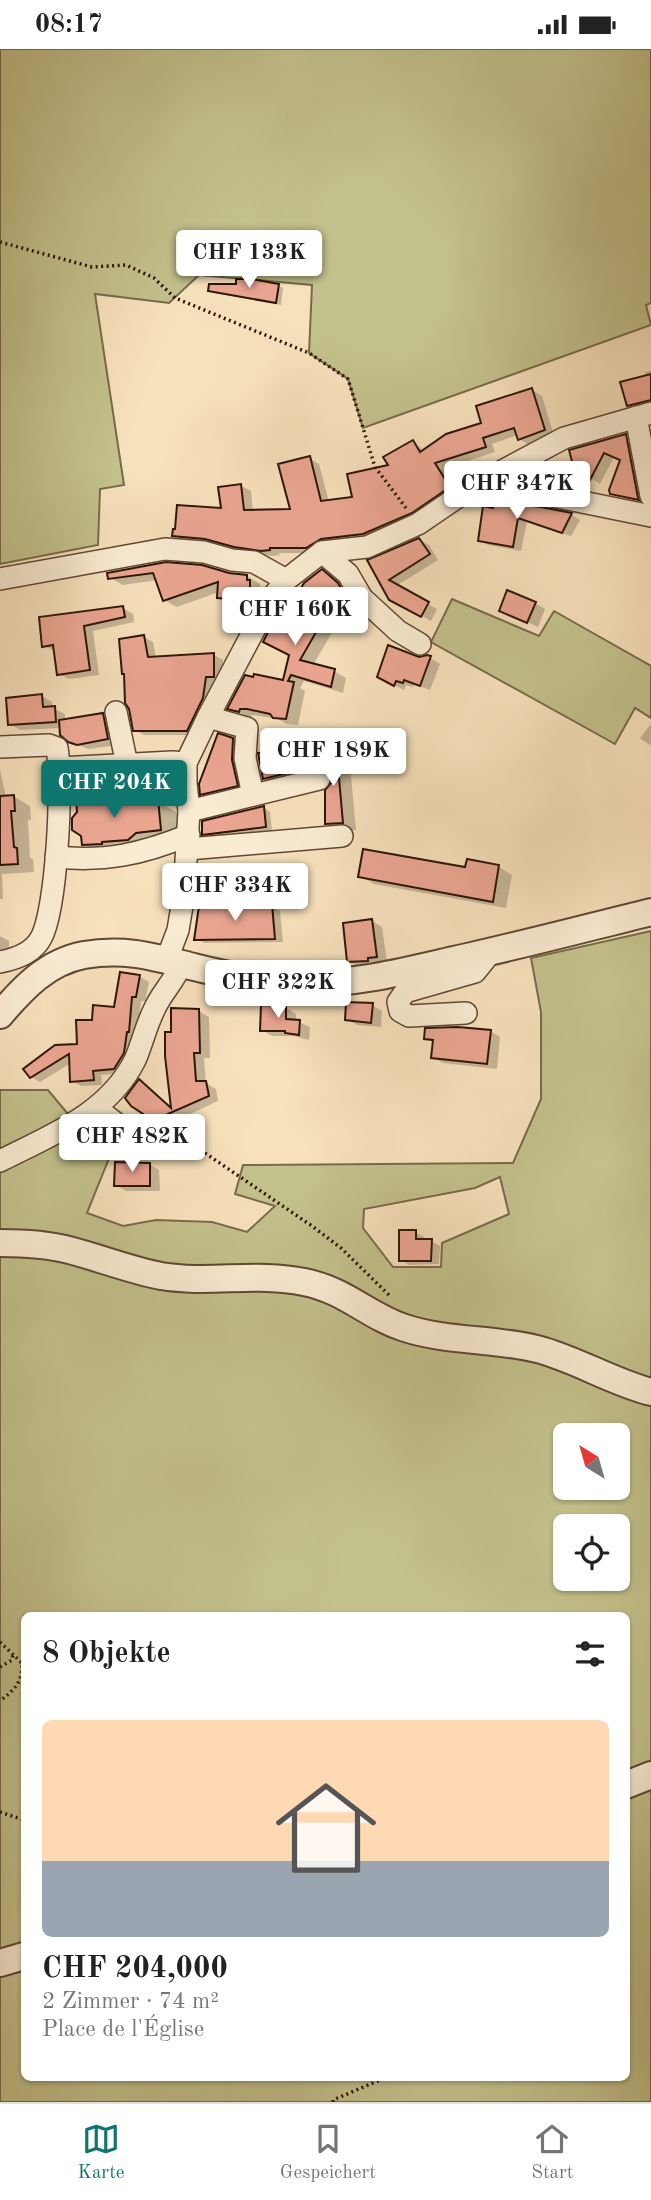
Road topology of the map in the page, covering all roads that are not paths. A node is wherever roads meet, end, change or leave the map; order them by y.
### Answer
1 (643, 415) edge
2 (474, 486) junction
3 (651, 496) edge
4 (651, 516) edge
5 (322, 552) junction
6 (0, 579) edge
7 (286, 580) junction
8 (420, 644) dead end
9 (116, 712) dead end
10 (208, 717) junction
11 (0, 747) edge
12 (186, 763) junction
13 (127, 765) junction
14 (60, 768) junction
15 (319, 779) dead end
16 (253, 795) junction
17 (189, 811) junction
18 (342, 836) dead end
19 (188, 842) junction
20 (57, 856) junction
21 (651, 912) edge
22 (491, 952) junction
23 (174, 961) junction
24 (0, 962) edge
25 (466, 1013) dead end
26 (0, 1016) edge
27 (96, 1108) junction
28 (190, 1142) road end
29 (0, 1161) edge
30 (0, 1243) edge
31 (651, 1392) edge
32 (651, 1775) edge
33 (630, 1783) edge
34 (21, 1957) edge
35 (0, 1963) edge

1 - 2 street
1 - 3 street
2 - 4 street
2 - 5 street
5 - 7 street
5 - 8 street
6 - 7 street
7 - 10 street
9 - 13 street
10 - 12 street
10 - 16 street
11 - 14 street
12 - 13 street
12 - 17 street
13 - 14 street
14 - 20 street
15 - 16 street
16 - 17 street
17 - 19 street
18 - 19 street
19 - 20 street
19 - 23 street
20 - 24 street
21 - 22 street
22 - 23 street
22 - 25 street
23 - 26 street
23 - 27 street
27 - 28 street
27 - 29 street
30 - 31 street
32 - 33 street
34 - 35 street

